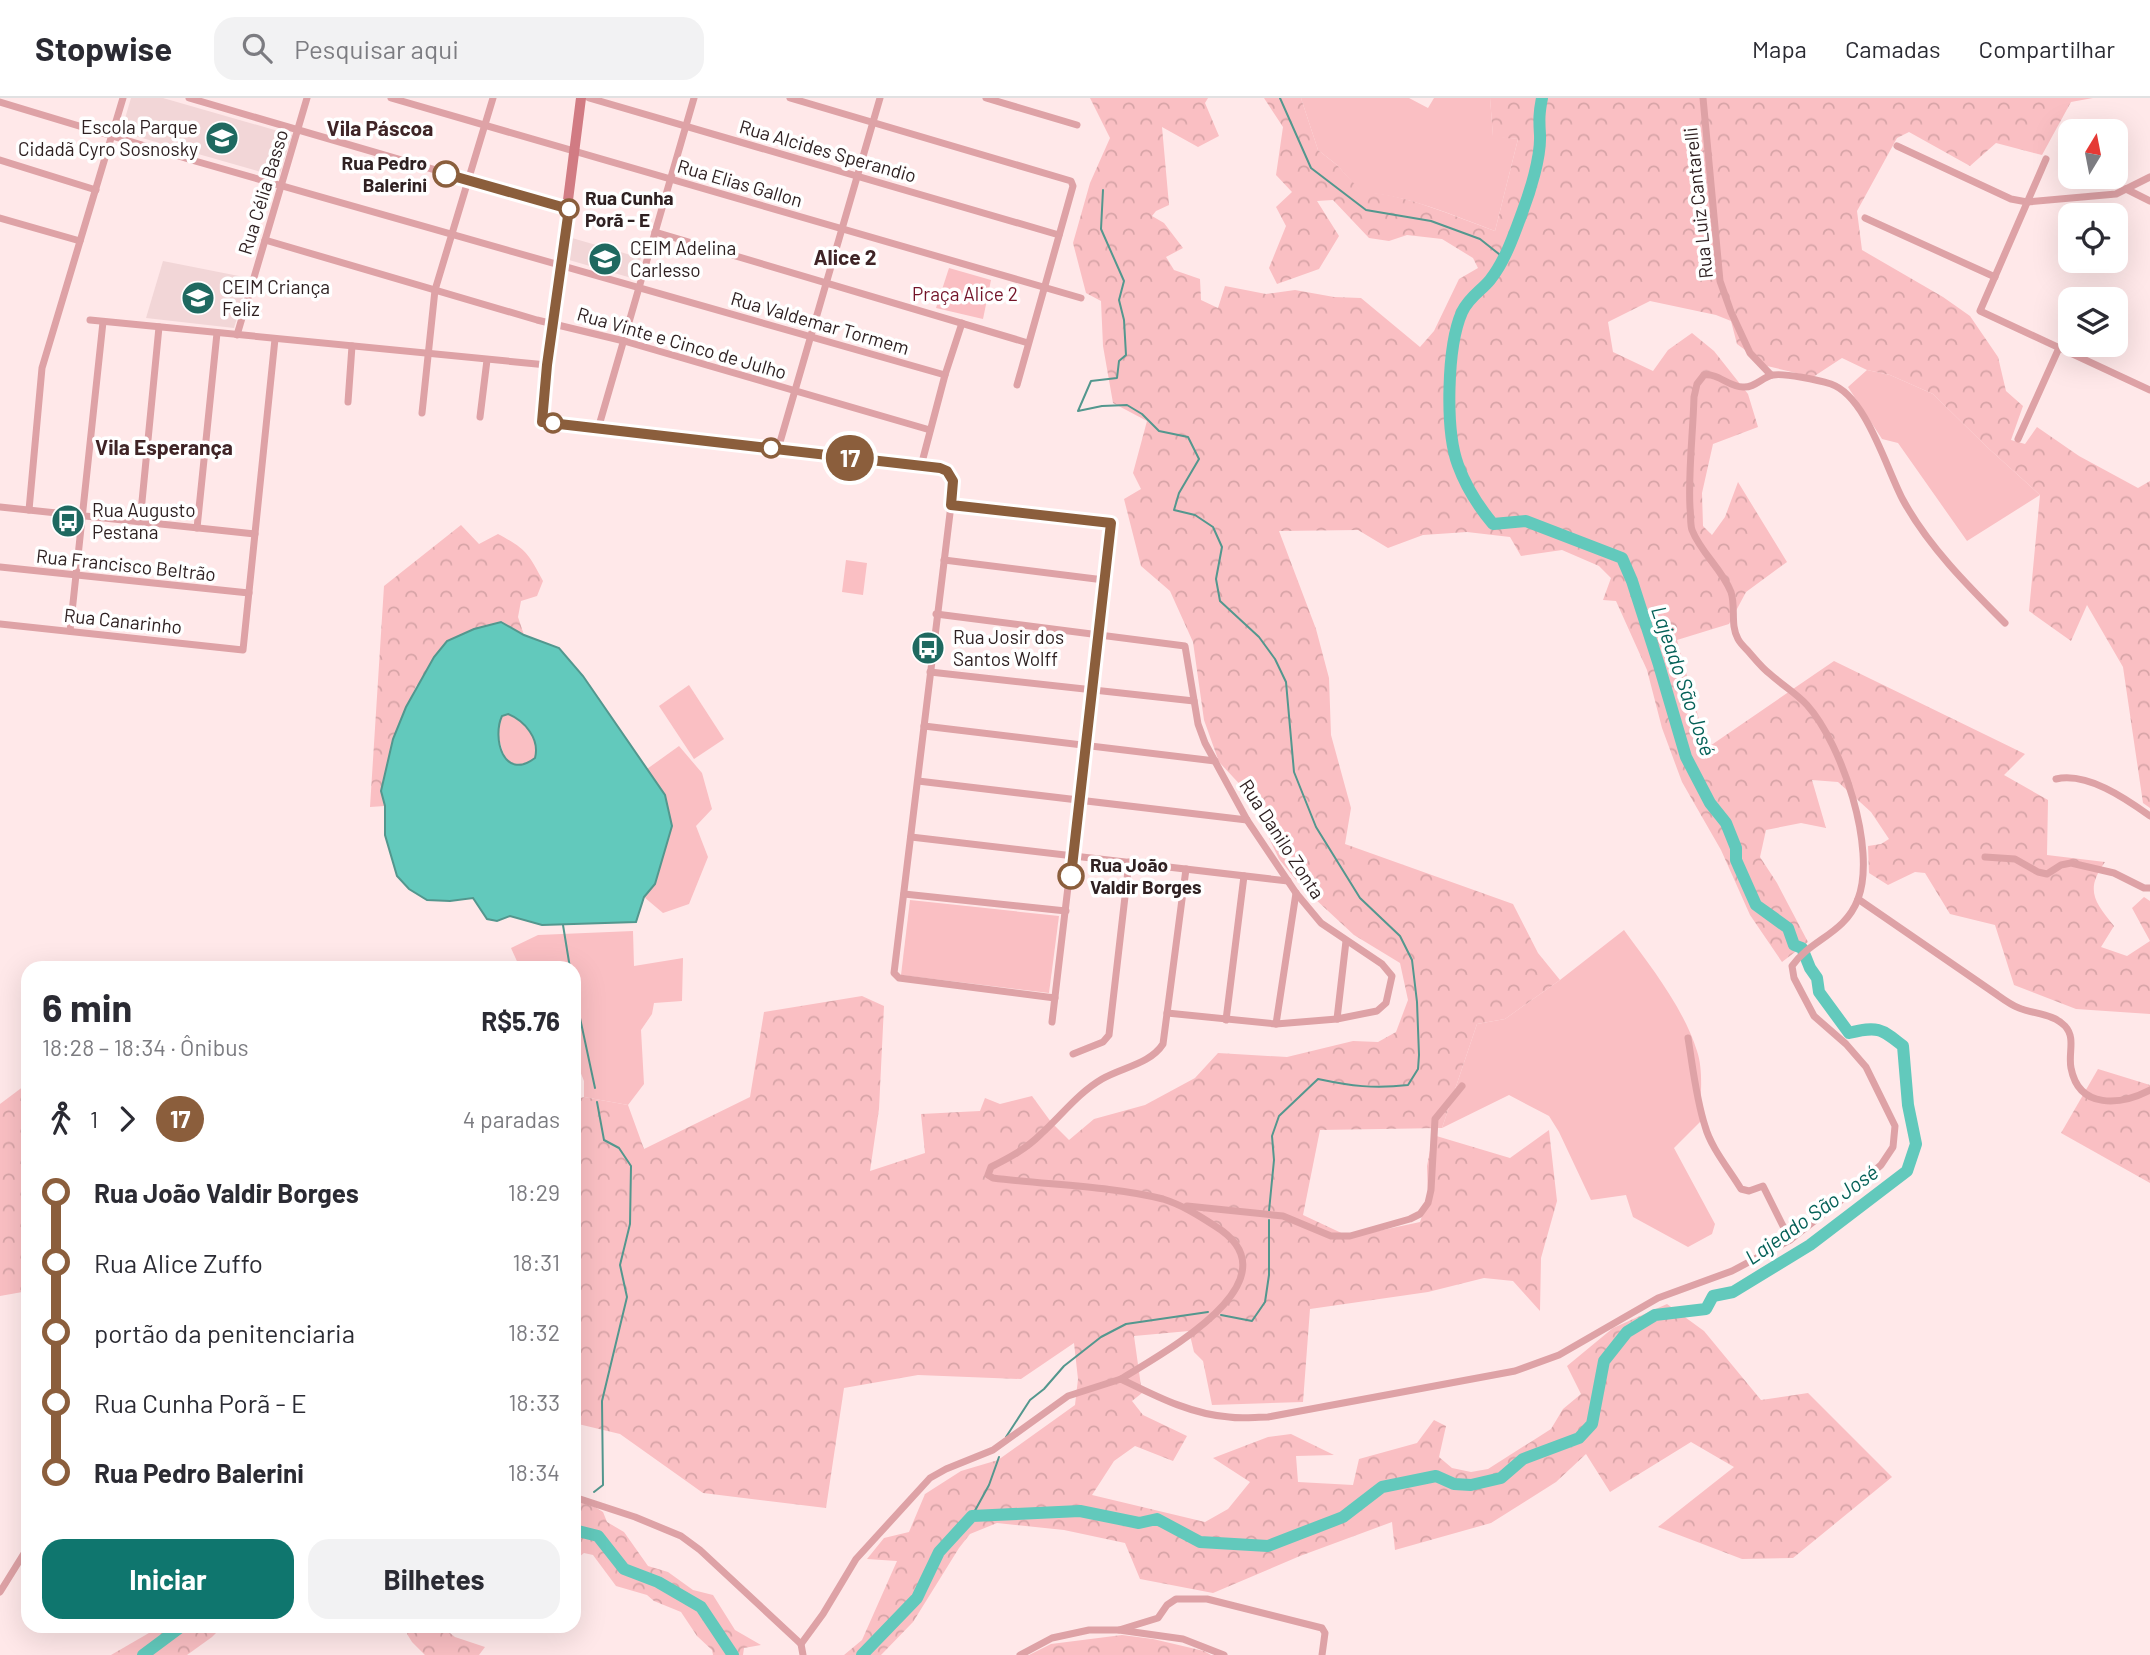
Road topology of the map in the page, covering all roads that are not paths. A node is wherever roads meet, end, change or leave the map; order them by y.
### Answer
1 (123, 98) edge
2 (190, 98) edge
3 (307, 98) edge
4 (391, 98) edge
5 (493, 98) edge
6 (581, 98) edge
7 (589, 98) edge
8 (694, 98) edge
9 (790, 98) edge
10 (880, 98) edge
11 (986, 98) edge
12 (1703, 98) edge
13 (0, 102) edge
14 (873, 122) junction
15 (485, 125) junction
16 (1077, 125) dead end
17 (686, 127) junction
18 (298, 130) junction
19 (112, 135) junction
20 (1897, 146) dead end
21 (575, 152) junction
22 (2046, 159) dead end
23 (0, 160) edge
24 (858, 175) junction
25 (2150, 177) edge
26 (671, 179) junction
27 (468, 180) junction
28 (281, 185) junction
29 (2128, 188) edge
30 (2126, 189) joint
31 (96, 190) junction
32 (2150, 201) edge
33 (2027, 202) junction
34 (569, 209) junction
35 (0, 218) edge
36 (1865, 218) dead end
37 (842, 229) junction
38 (655, 232) junction
39 (452, 235) junction
40 (1059, 235) junction
41 (265, 240) junction
42 (80, 241) junction
43 (561, 264) junction
44 (1995, 277) junction
45 (827, 282) junction
46 (639, 287) junction
47 (1044, 288) junction
48 (435, 290) junction
49 (1081, 298) dead end
50 (90, 320) dead end
51 (103, 322) junction
52 (553, 323) junction
53 (962, 323) junction
54 (159, 327) junction
55 (217, 333) junction
56 (237, 335) junction
57 (811, 337) junction
58 (275, 339) junction
59 (624, 341) junction
60 (1028, 343) junction
61 (352, 346) junction
62 (2058, 348) edge
63 (2058, 350) edge
64 (427, 354) junction
65 (2078, 357) edge
66 (487, 359) junction
67 (547, 365) junction
68 (945, 375) junction
69 (1771, 375) junction
70 (1017, 385) dead end
71 (2150, 390) edge
72 (795, 391) junction
73 (348, 402) dead end
74 (422, 413) dead end
75 (480, 417) dead end
76 (598, 429) junction
77 (930, 430) junction
78 (2018, 439) dead end
79 (778, 449) junction
80 (921, 466) junction
81 (951, 475) joint
82 (951, 505) junction
83 (0, 507) edge
84 (29, 510) junction
85 (82, 516) junction
86 (140, 522) junction
87 (197, 528) junction
88 (255, 534) junction
89 (944, 560) junction
90 (0, 567) edge
91 (76, 575) junction
92 (1104, 580) junction
93 (249, 593) junction
94 (936, 614) junction
95 (2005, 623) dead end
96 (0, 624) edge
97 (69, 631) junction
98 (1099, 634) junction
99 (930, 672) junction
100 (1092, 690) junction
101 (1194, 701) junction
102 (924, 726) junction
103 (1085, 745) junction
104 (1214, 761) junction
105 (2056, 779) dead end
106 (918, 781) junction
107 (1079, 801) junction
108 (2150, 816) edge
109 (1247, 820) junction
110 (911, 837) junction
111 (1073, 856) junction
112 (1985, 857) dead end
113 (1129, 862) junction
114 (1186, 869) junction
115 (1244, 876) junction
116 (1288, 881) junction
117 (2150, 888) edge
118 (1296, 893) junction
119 (904, 894) junction
120 (1858, 899) junction
121 (1066, 911) junction
122 (1346, 941) junction
123 (1055, 998) junction
124 (1167, 1013) junction
125 (1336, 1019) junction
126 (1227, 1020) junction
127 (1052, 1022) dead end
128 (1276, 1024) junction
129 (1688, 1038) dead end
130 (1073, 1054) dead end
131 (1462, 1086) dead end
132 (2150, 1090) edge
133 (1183, 1206) junction
134 (1790, 1240) junction
135 (1121, 1379) junction
136 (581, 1499) edge
137 (21, 1558) edge
138 (0, 1592) edge
139 (1119, 1630) junction
140 (802, 1644) junction
141 (803, 1655) edge
142 (1020, 1655) edge
143 (1224, 1655) edge
144 (1322, 1655) edge

1 - 19 street
2 - 18 street
3 - 18 street, Rua Célia Basso
4 - 15 street, Rua Elias Gallon
5 - 15 street
6 - 21 street
7 - 17 street, Rua Alcides Sperandio
8 - 17 street
9 - 14 street
10 - 14 street
11 - 16 street
12 - 69 street, Rua Luiz Cantarelli
13 - 19 street, Rua Valdemar Tormem
14 - 24 street
14 - 40 street
15 - 21 street, Rua Elias Gallon
15 - 27 street
17 - 24 street, Rua Alcides Sperandio
17 - 26 street
18 - 27 street
18 - 28 street, Rua Célia Basso
19 - 28 street, Rua Valdemar Tormem
19 - 31 street
20 - 33 street
21 - 26 street, Rua Elias Gallon
21 - 34 street
22 - 33 street
23 - 31 street
24 - 37 street
24 - 40 street, Rua Alcides Sperandio
25 - 29 street
26 - 37 street, Rua Elias Gallon
26 - 38 street
27 - 34 street
27 - 39 street
28 - 39 street, Rua Valdemar Tormem
28 - 41 street, Rua Célia Basso
30 - 32 street
30 - 33 street
31 - 42 street
33 - 44 street
34 - 43 street
35 - 42 street
36 - 44 street
37 - 45 street
37 - 47 street, Rua Elias Gallon
38 - 45 street
38 - 46 street
39 - 43 street, Rua Valdemar Tormem
39 - 48 street
40 - 47 street
41 - 48 street, Rua Vinte e Cinco de Julho
41 - 56 street, Rua Célia Basso
42 - 84 street
43 - 46 street, Rua Valdemar Tormem
43 - 52 street
44 - 62 street
45 - 53 street
45 - 57 street
46 - 57 street, Rua Valdemar Tormem
46 - 59 street
47 - 49 street, Rua Elias Gallon
47 - 60 street
48 - 52 street, Rua Vinte e Cinco de Julho
48 - 64 street
50 - 51 street
51 - 54 street
51 - 85 street
52 - 59 street, Rua Vinte e Cinco de Julho
52 - 67 street
53 - 60 street
53 - 68 street
54 - 55 street
54 - 86 street
55 - 56 street
55 - 87 street
56 - 58 street
57 - 68 street, Rua Valdemar Tormem
57 - 72 street
58 - 61 street
58 - 88 street
59 - 72 street, Rua Vinte e Cinco de Julho
59 - 76 street
60 - 70 street
61 - 64 street
61 - 73 street
63 - 78 street
64 - 66 street
64 - 74 street
65 - 71 street
66 - 67 street
66 - 75 street
67 - 76 street
68 - 77 street
69 - 95 street
69 - 120 street
72 - 77 street, Rua Vinte e Cinco de Julho
72 - 79 street
76 - 79 street
77 - 80 street
79 - 80 street
80 - 81 street
81 - 82 street
82 - 89 street
82 - 92 street
83 - 84 street
84 - 85 street
85 - 86 street
85 - 91 street
86 - 87 street
87 - 88 street
88 - 93 street
89 - 92 street
89 - 94 street
90 - 91 street, Rua Francisco Beltrão
91 - 93 street, Rua Francisco Beltrão
91 - 97 street
92 - 98 street
93 - 97 street, Rua Canarinho
94 - 98 street
94 - 99 street
96 - 97 street, Rua Canarinho
98 - 100 street
98 - 101 street, Rua Danilo Zonta
99 - 100 street
99 - 102 street
100 - 101 street
100 - 103 street
101 - 104 street, Rua Danilo Zonta
102 - 103 street
102 - 106 street
103 - 104 street
103 - 107 street
104 - 109 street, Rua Danilo Zonta
105 - 108 street
106 - 107 street
106 - 110 street
107 - 109 street
107 - 111 street
109 - 116 street, Rua Danilo Zonta
110 - 111 street
110 - 119 street
111 - 113 street
111 - 121 street
112 - 117 street
113 - 114 street
113 - 130 street
114 - 115 street
114 - 124 street
115 - 116 street
115 - 126 street
116 - 118 street, Rua Danilo Zonta
118 - 122 street, Rua Danilo Zonta
118 - 128 street
119 - 121 street
119 - 123 street
120 - 132 street
120 - 134 street
121 - 123 street
122 - 125 street
122 - 125 street, Rua Danilo Zonta
123 - 127 street
124 - 126 street, Rua Danilo Zonta
124 - 133 street
125 - 128 street, Rua Danilo Zonta
126 - 128 street, Rua Danilo Zonta
129 - 134 street
131 - 133 street
133 - 135 street
134 - 135 street
135 - 140 street
136 - 140 street
137 - 138 street
139 - 142 street
139 - 143 street
139 - 144 street
140 - 141 street

